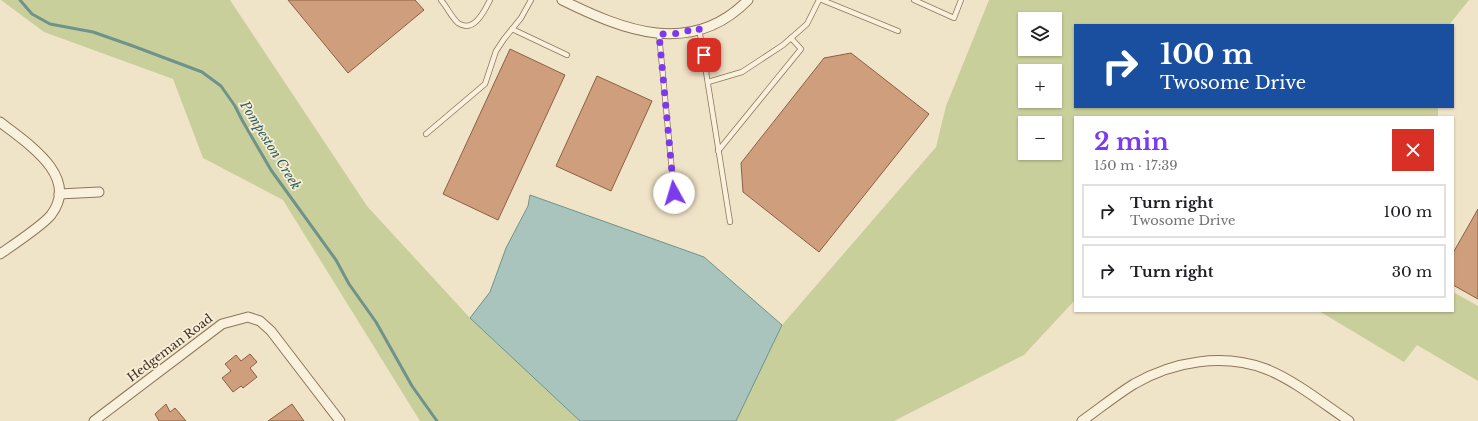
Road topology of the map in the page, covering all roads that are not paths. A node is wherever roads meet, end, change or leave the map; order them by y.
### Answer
1 (441, 0) edge
2 (490, 0) edge
3 (531, 0) edge
4 (563, 0) edge
5 (748, 0) edge
6 (821, 0) edge
7 (914, 0) edge
8 (961, 0) edge
9 (699, 28) junction
10 (512, 29) junction
11 (898, 31) dead end
12 (659, 34) junction
13 (791, 38) junction
14 (567, 55) dead end
15 (708, 82) junction
16 (0, 122) edge
17 (426, 134) dead end
18 (718, 150) junction
19 (99, 192) dead end
20 (674, 193) dead end
21 (59, 194) junction
22 (730, 222) dead end
23 (0, 254) edge
24 (94, 421) edge
25 (340, 421) edge
26 (1082, 421) edge
27 (1349, 421) edge

1 - 2 lane
3 - 10 lane
4 - 12 street
5 - 9 street
6 - 11 lane
6 - 13 lane
7 - 8 lane
9 - 12 street
9 - 15 lane
10 - 14 lane
10 - 17 lane
12 - 20 lane
13 - 15 lane
13 - 18 lane
15 - 18 lane
16 - 21 street
18 - 22 lane
19 - 21 street
21 - 23 street
24 - 25 street, Hedgeman Road
26 - 27 street

